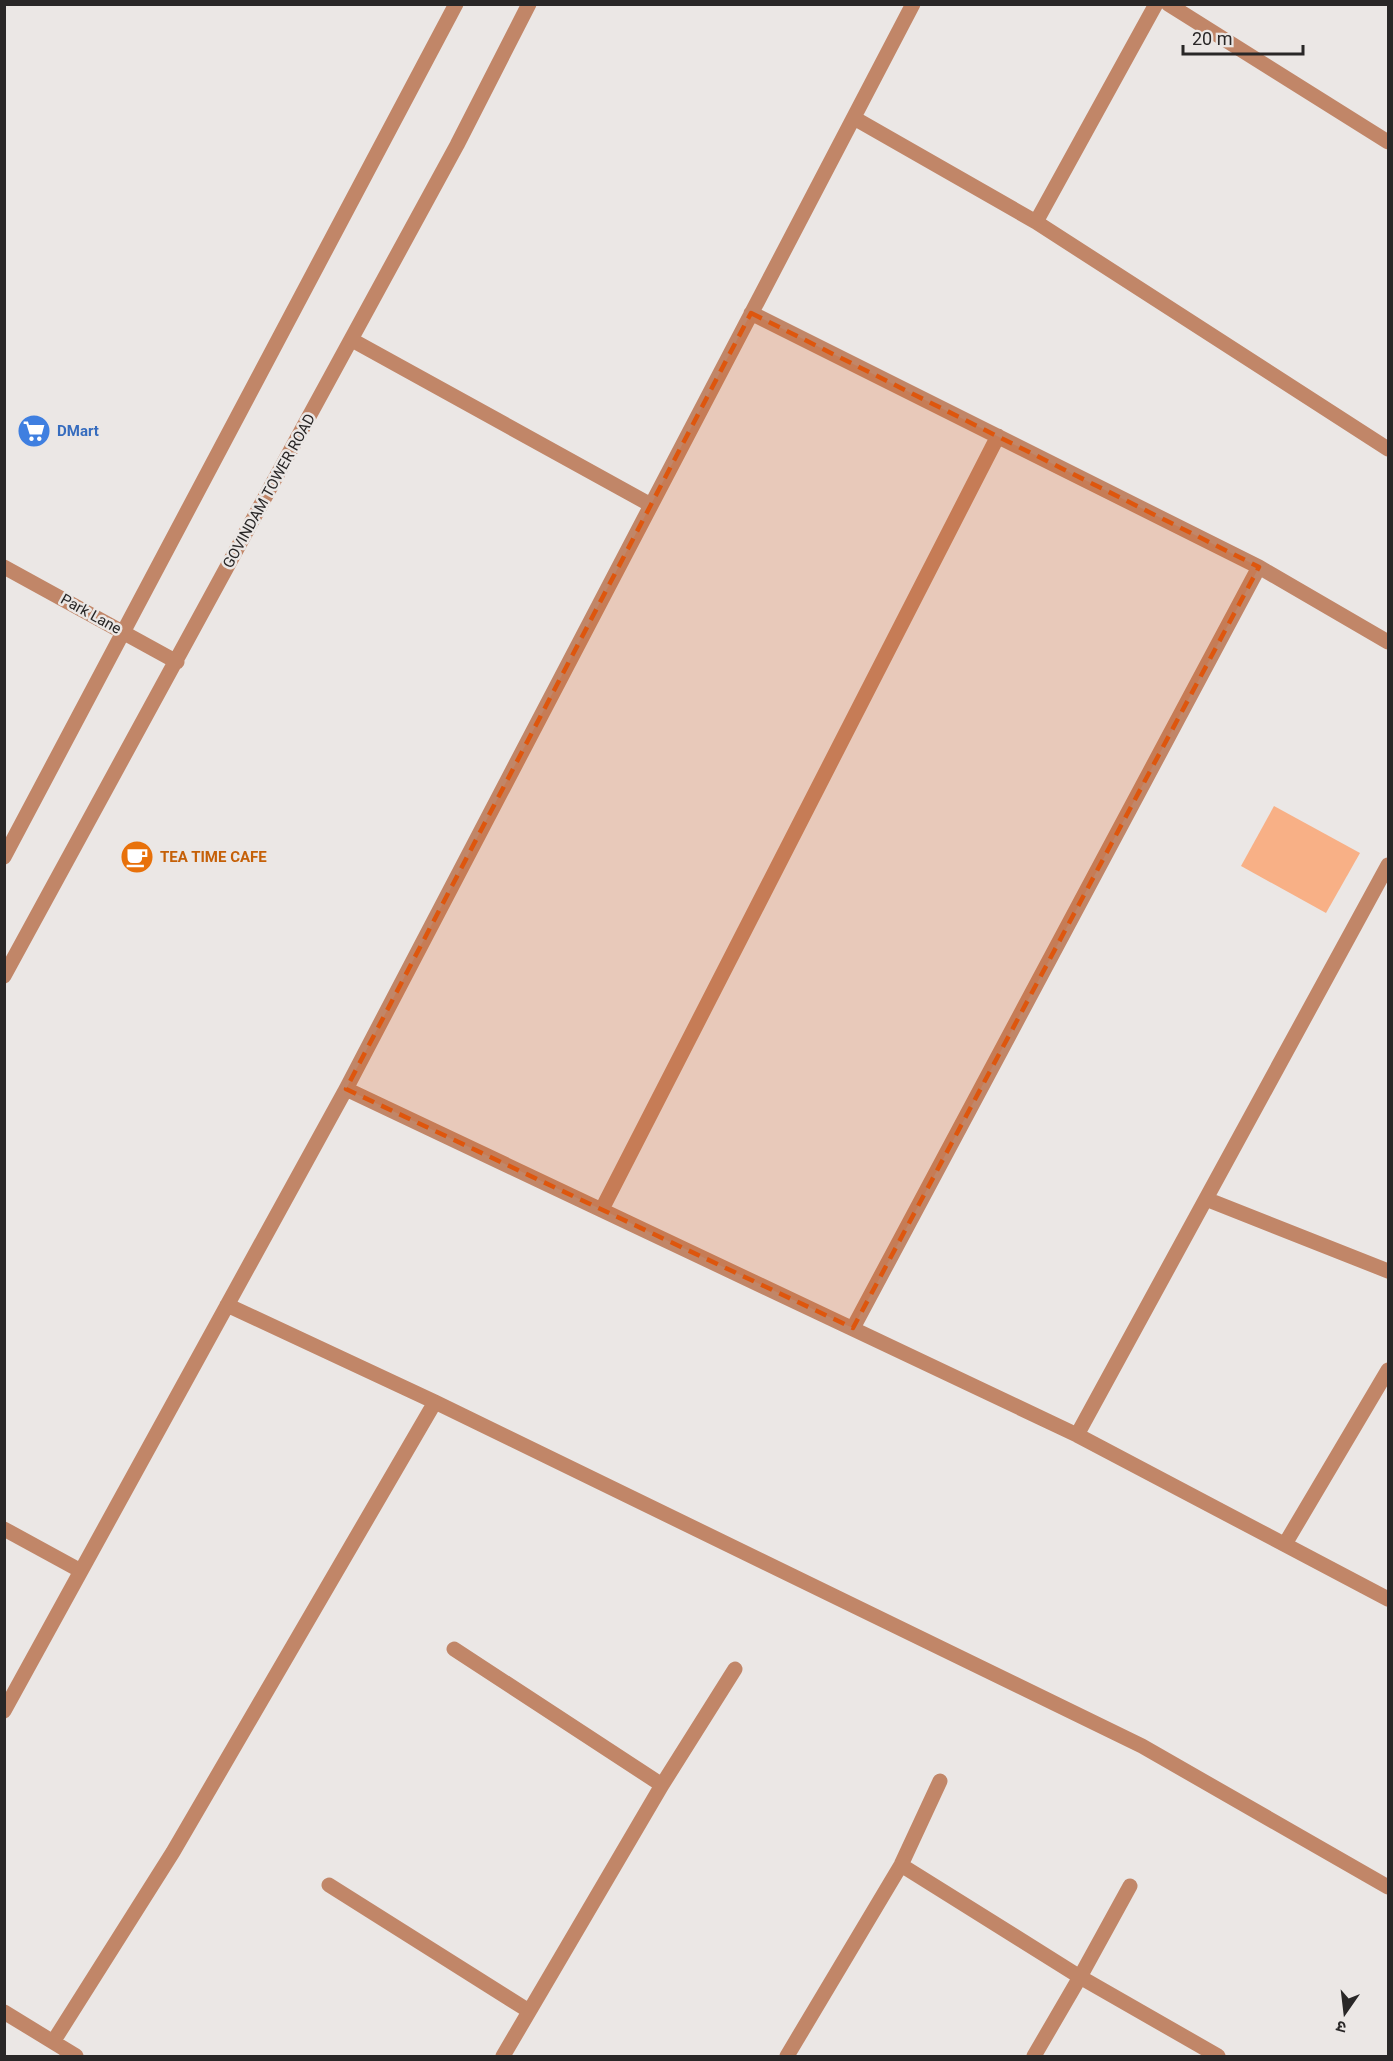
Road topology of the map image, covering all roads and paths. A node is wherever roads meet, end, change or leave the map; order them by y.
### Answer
1 (456, 4) edge
2 (529, 4) edge
3 (913, 4) edge
4 (1156, 4) edge
5 (1168, 4) edge
6 (854, 118) junction
7 (1389, 142) edge
8 (1036, 222) junction
9 (751, 313) junction
10 (352, 340) junction
11 (998, 436) junction
12 (1389, 449) edge
13 (651, 505) junction
14 (4, 567) edge
15 (1259, 567) junction
16 (124, 632) junction
17 (1389, 642) edge
18 (177, 662) junction
19 (4, 857) edge
20 (1389, 865) edge
21 (4, 976) edge
22 (346, 1089) junction
23 (1206, 1199) junction
24 (602, 1209) junction
25 (1389, 1271) edge
26 (227, 1305) junction
27 (853, 1328) junction
28 (1389, 1370) edge
29 (435, 1402) junction
30 (1077, 1434) junction
31 (4, 1529) edge
32 (1285, 1544) junction
33 (81, 1571) junction
34 (1389, 1599) edge
35 (454, 1649) dead end
36 (735, 1669) dead end
37 (4, 1712) edge
38 (940, 1781) dead end
39 (662, 1785) junction
40 (901, 1865) junction
41 (329, 1884) dead end
42 (1130, 1886) dead end
43 (1389, 1887) edge
44 (1080, 1977) junction
45 (528, 2011) junction
46 (4, 2012) edge
47 (53, 2042) junction
48 (76, 2056) edge
49 (503, 2056) edge
50 (787, 2056) edge
51 (1034, 2056) edge
52 (1218, 2056) edge

1 - 16 street
2 - 10 street, GOVINDAM TOWER ROAD
3 - 6 street
4 - 8 street
5 - 7 street
6 - 8 street
6 - 9 street
8 - 12 street
9 - 11 street
9 - 13 street
10 - 13 street
10 - 18 street, GOVINDAM TOWER ROAD
11 - 15 street
11 - 24 street
13 - 22 street
14 - 16 street, Park Lane
15 - 17 street
15 - 27 street
16 - 18 street, Park Lane
16 - 19 street
18 - 21 street, GOVINDAM TOWER ROAD
20 - 23 street
22 - 24 street
22 - 26 street
23 - 25 street
23 - 30 street
24 - 27 street
26 - 29 street
26 - 33 street
27 - 30 street
28 - 32 street
29 - 43 street
29 - 47 street
30 - 32 street
31 - 33 street
32 - 34 street
33 - 37 street
35 - 39 street
36 - 39 street
38 - 40 street
39 - 45 street
40 - 44 street
40 - 50 street
41 - 45 street
42 - 44 street
44 - 51 street
44 - 52 street
45 - 49 street
46 - 47 street
47 - 48 street

